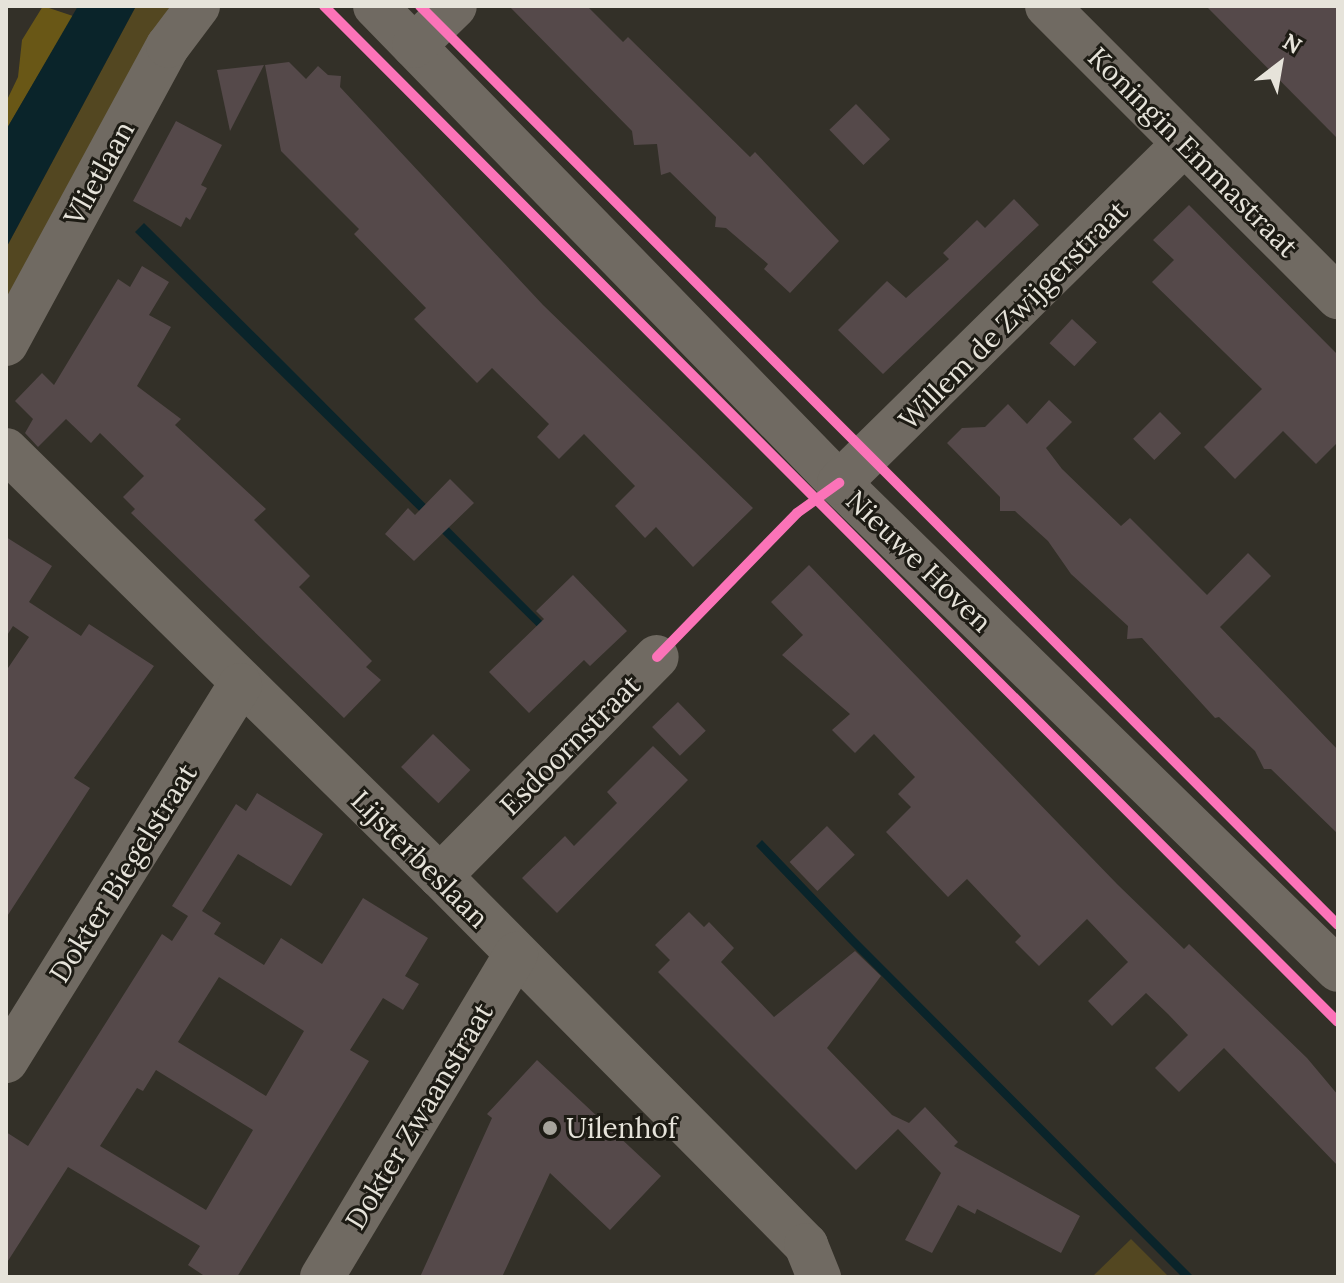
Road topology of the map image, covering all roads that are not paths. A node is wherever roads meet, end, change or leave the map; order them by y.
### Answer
1 (198, 6) edge
2 (375, 6) edge
3 (455, 6) edge
4 (1047, 6) edge
5 (414, 46) junction
6 (1184, 144) junction
7 (1338, 297) edge
8 (6, 344) edge
9 (6, 450) edge
10 (839, 483) junction
11 (657, 657) dead end
12 (240, 685) junction
13 (440, 876) junction
14 (1332, 953) edge
15 (516, 954) junction
16 (6, 1061) edge
17 (322, 1277) edge
18 (819, 1277) edge

1 - 8 street, Vlietlaan
2 - 5 street, Nieuwe Hoven
3 - 5 street
4 - 6 street, Koningin Emmastraat
5 - 10 street, Nieuwe Hoven
6 - 7 street, Koningin Emmastraat
6 - 10 street, Willem de Zwijgerstraat
9 - 12 street, Lijsterbeslaan
10 - 14 street, Nieuwe Hoven
11 - 13 street, Esdoornstraat
12 - 13 street, Lijsterbeslaan
12 - 16 street, Dokter Biegelstraat
13 - 15 street, Lijsterbeslaan
15 - 17 street, Dokter Zwaanstraat
15 - 18 street, Lijsterbeslaan

